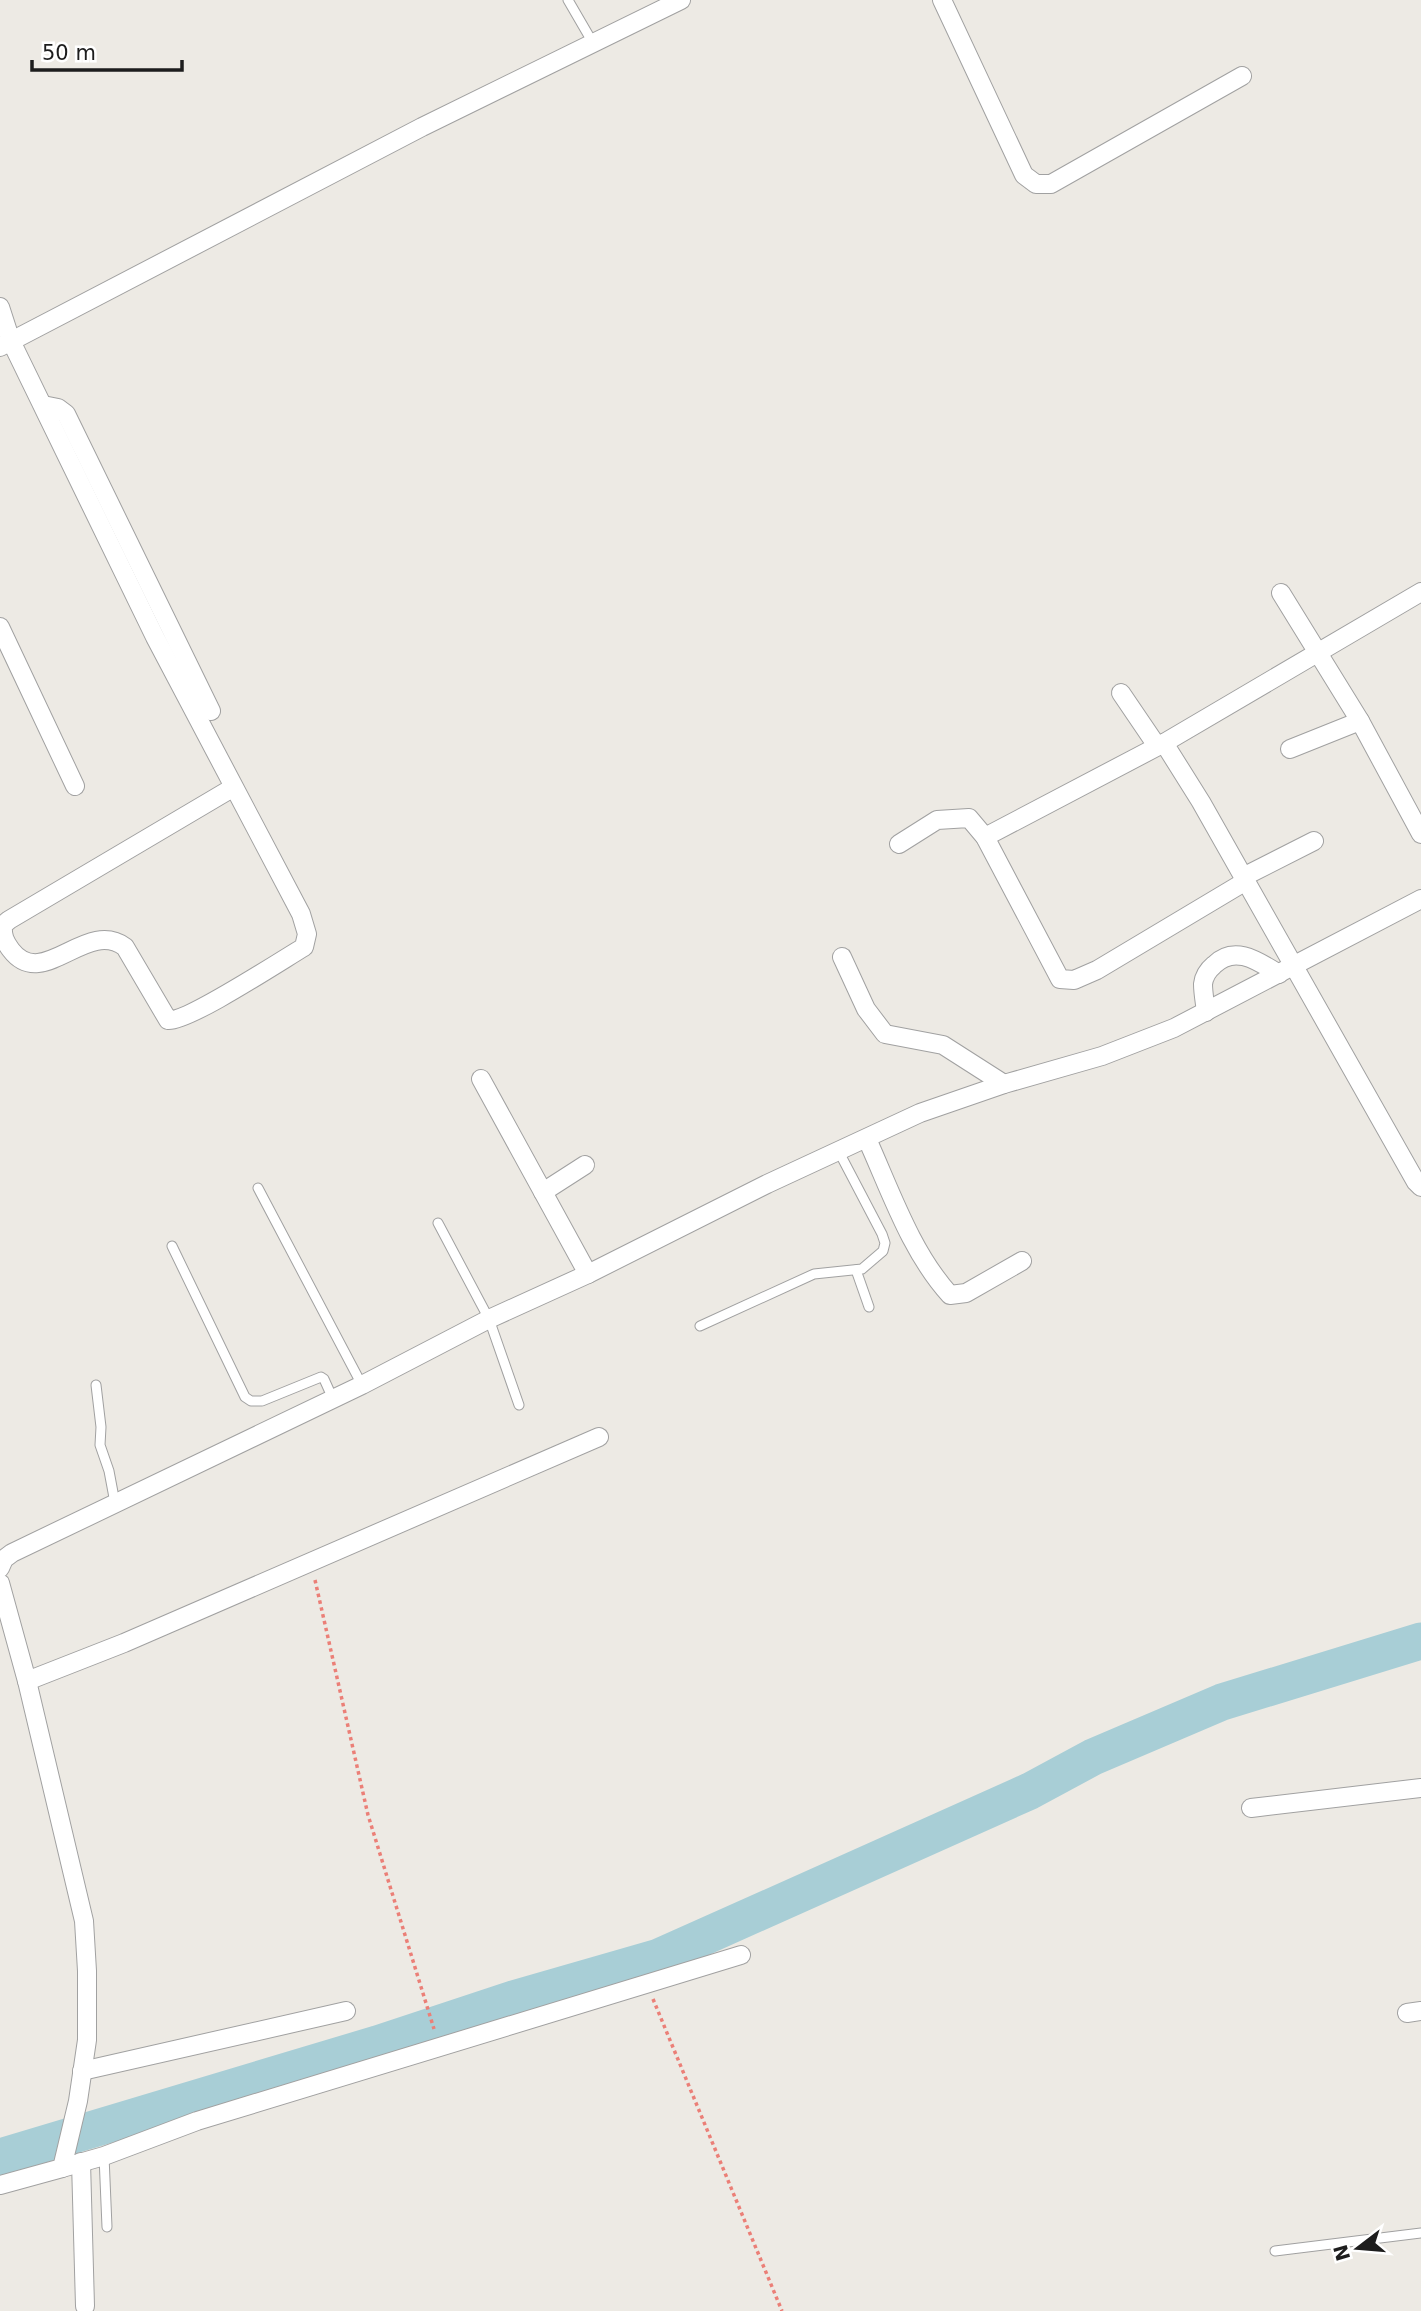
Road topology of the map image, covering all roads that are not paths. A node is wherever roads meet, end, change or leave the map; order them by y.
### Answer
1 (568, 0) edge
2 (681, 0) edge
3 (942, 0) edge
4 (593, 43) junction
5 (1241, 76) dead end
6 (0, 307) edge
7 (6, 344) edge
8 (43, 405) junction
9 (1421, 592) edge
10 (1280, 593) dead end
11 (0, 627) edge
12 (1317, 651) junction
13 (1121, 693) dead end
14 (211, 711) dead end
15 (1360, 721) junction
16 (1161, 745) junction
17 (1290, 749) dead end
18 (75, 786) dead end
19 (234, 787) junction
20 (1421, 834) edge
21 (985, 837) junction
22 (1314, 841) dead end
23 (900, 844) dead end
24 (1244, 879) junction
25 (1421, 899) edge
26 (842, 957) dead end
27 (1286, 970) junction
28 (1206, 1012) junction
29 (481, 1079) dead end
30 (1004, 1084) junction
31 (867, 1139) junction
32 (839, 1152) junction
33 (585, 1165) dead end
34 (1421, 1187) edge
35 (258, 1188) dead end
36 (543, 1192) junction
37 (438, 1223) dead end
38 (172, 1246) dead end
39 (1022, 1261) dead end
40 (856, 1270) junction
41 (588, 1274) junction
42 (869, 1307) dead end
43 (489, 1320) junction
44 (700, 1326) dead end
45 (96, 1385) dead end
46 (362, 1385) junction
47 (333, 1399) junction
48 (519, 1405) dead end
49 (599, 1437) dead end
50 (115, 1503) junction
51 (0, 1568) edge
52 (0, 1583) edge
53 (27, 1681) junction
54 (1421, 1788) edge
55 (1251, 1808) dead end
56 (741, 1955) dead end
57 (346, 2011) dead end
58 (82, 2071) junction
59 (104, 2156) junction
60 (70, 2161) junction
61 (0, 2185) edge
62 (107, 2227) dead end
63 (1421, 2233) edge
64 (1275, 2251) dead end
65 (85, 2306) dead end

1 - 4 lane
2 - 4 street
3 - 5 street
4 - 7 street
6 - 7 street
7 - 8 street
8 - 14 street
8 - 19 street
9 - 12 street
10 - 12 street
11 - 18 street
12 - 15 street
12 - 16 street
13 - 16 street
15 - 17 street
15 - 20 street
16 - 21 street
16 - 24 street
19 - 19 street
21 - 23 street
21 - 24 street
22 - 24 street
24 - 27 street
25 - 27 street
26 - 30 street
27 - 28 street
27 - 28 street
27 - 34 street
28 - 30 street
29 - 36 street
30 - 31 street
31 - 32 street
31 - 39 street
32 - 40 lane
32 - 41 street
33 - 36 street
35 - 46 lane
36 - 41 street
37 - 43 lane
38 - 47 lane
40 - 42 lane
40 - 44 lane
41 - 43 street
43 - 46 street
43 - 48 lane
45 - 50 lane
46 - 47 street
47 - 50 street
49 - 53 street
50 - 51 street
52 - 53 street
53 - 58 street
54 - 55 street
56 - 59 street
57 - 58 street
58 - 60 street
59 - 60 street
59 - 62 lane
60 - 61 street
60 - 65 street
63 - 64 lane

